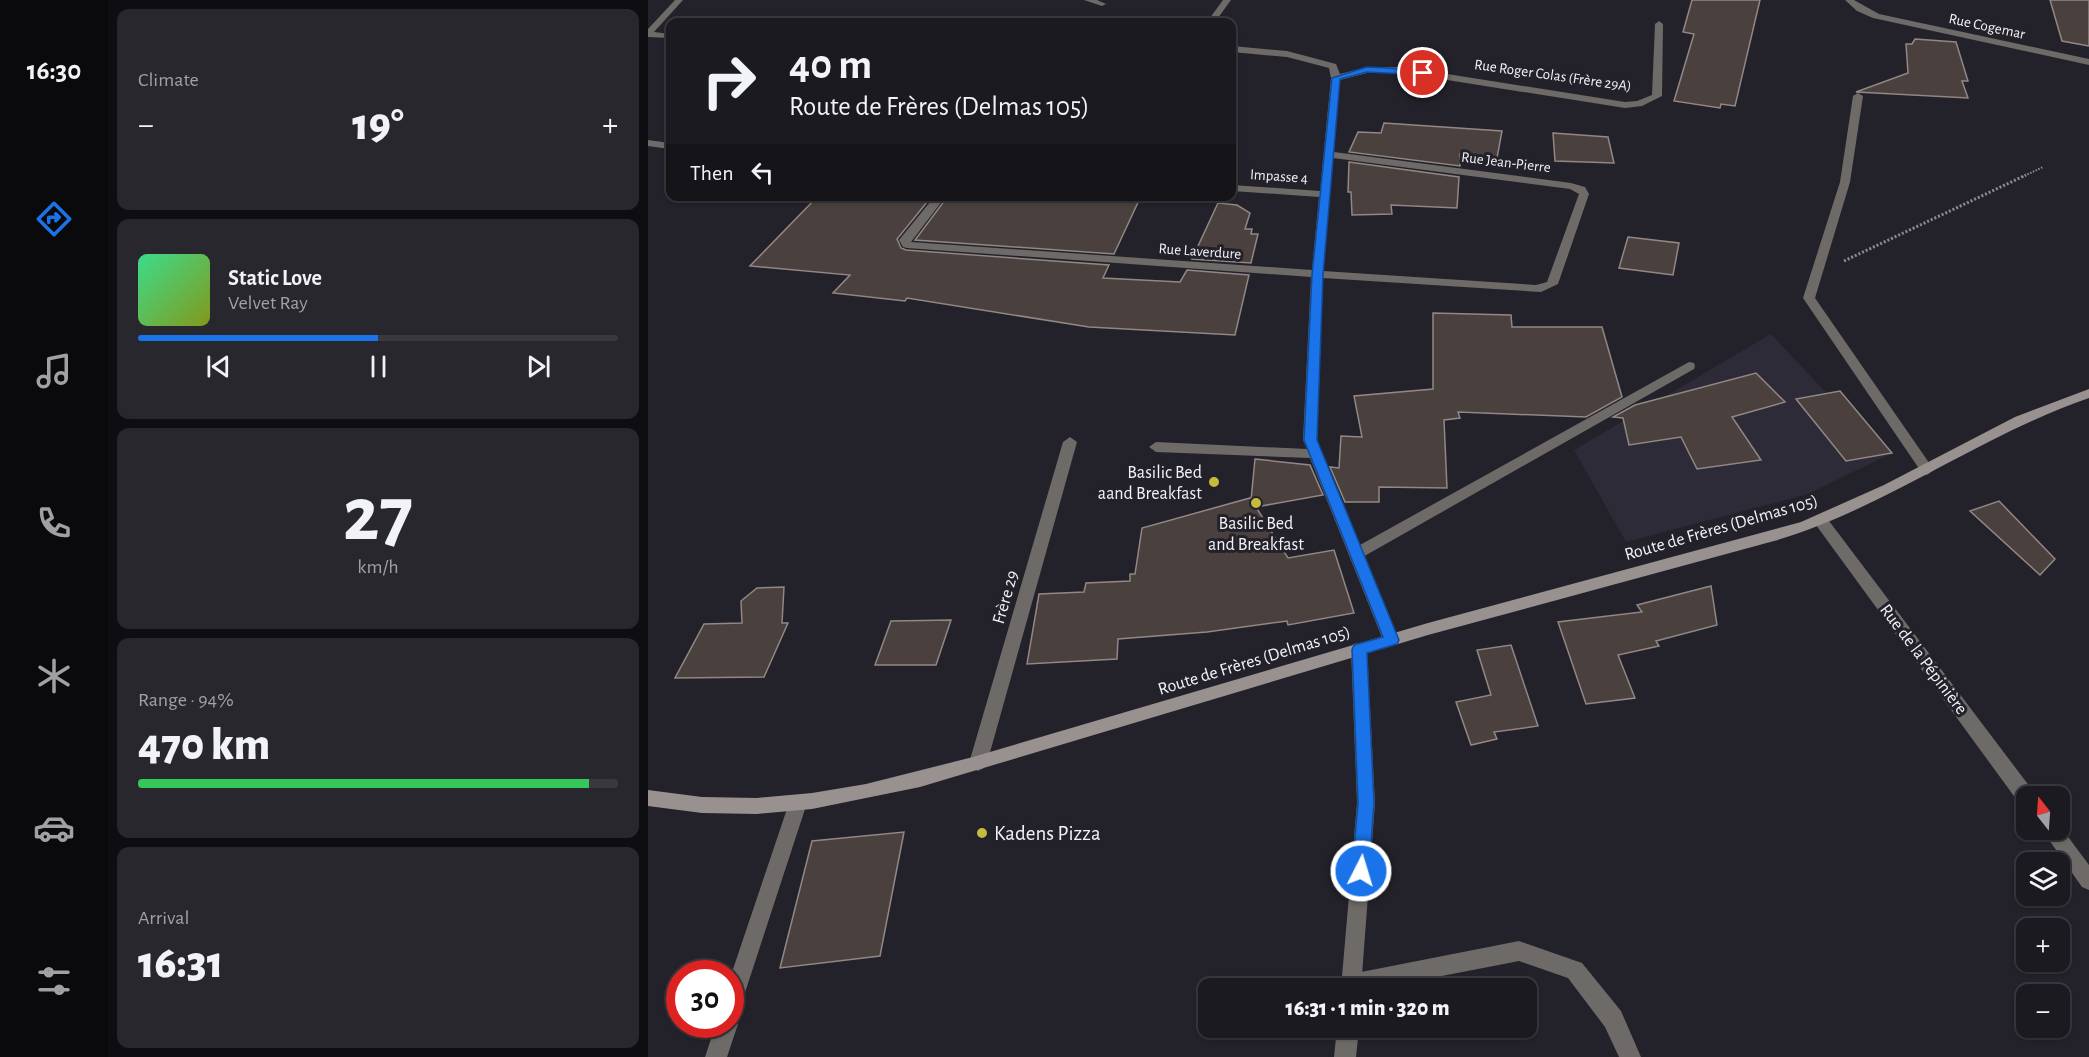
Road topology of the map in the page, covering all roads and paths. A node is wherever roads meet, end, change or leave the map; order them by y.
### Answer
1 (679, 0) edge
2 (1088, 0) edge
3 (1227, 0) edge
4 (1849, 0) edge
5 (1101, 4) dead end
6 (1214, 18) edge
7 (1659, 24) dead end
8 (648, 34) edge
9 (666, 36) edge
10 (1236, 49) edge
11 (2089, 62) edge
12 (1336, 78) junction
13 (1858, 96) dead end
14 (648, 143) edge
15 (666, 145) edge
16 (1327, 154) junction
17 (2043, 167) dead end
18 (1236, 188) edge
19 (1324, 194) junction
20 (937, 201) edge
21 (1816, 274) junction
22 (1317, 275) junction
23 (1552, 284) joint
24 (1689, 366) dead end
25 (2089, 393) edge
26 (1070, 442) dead end
27 (1156, 447) dead end
28 (1316, 454) junction
29 (1927, 470) junction
30 (1821, 521) junction
31 (1356, 554) junction
32 (1391, 640) junction
33 (1359, 650) junction
34 (978, 763) junction
35 (2018, 786) edge
36 (648, 798) edge
37 (798, 802) junction
38 (2058, 840) edge
39 (2089, 881) edge
40 (744, 969) edge
41 (1352, 978) edge
42 (1389, 978) edge
43 (722, 1038) edge
44 (1347, 1038) edge
45 (716, 1057) edge
46 (1345, 1057) edge
47 (1630, 1057) edge

1 - 8 street
2 - 5 street
3 - 6 street
4 - 11 street, Rue Cogemar
7 - 12 street, Rue Roger Colas (Frère 29A)
8 - 9 street
10 - 12 street
12 - 16 street
13 - 21 street
14 - 15 street
16 - 19 street
16 - 23 street, Rue Jean-Pierre
17 - 21 path
18 - 19 street, Impasse 4
19 - 22 street
20 - 22 street, Rue Laverdure
21 - 29 street
22 - 23 street, Rue Laverdure
22 - 28 street
24 - 31 street
25 - 29 main road, Route de Frères (Delmas 105)
26 - 34 street, Frère 29
27 - 28 street
28 - 31 street
29 - 30 main road, Route de Frères (Delmas 105)
30 - 32 main road, Route de Frères (Delmas 105)
30 - 35 street, Rue de la Pépinière
31 - 32 street
32 - 33 main road, Route de Frères (Delmas 105)
33 - 34 main road, Route de Frères (Delmas 105)
33 - 41 street
34 - 37 main road, Route de Frères (Delmas 105)
36 - 37 main road, Route de Frères (Delmas 105)
37 - 40 street
38 - 39 street
42 - 47 street
43 - 45 street
44 - 46 street

